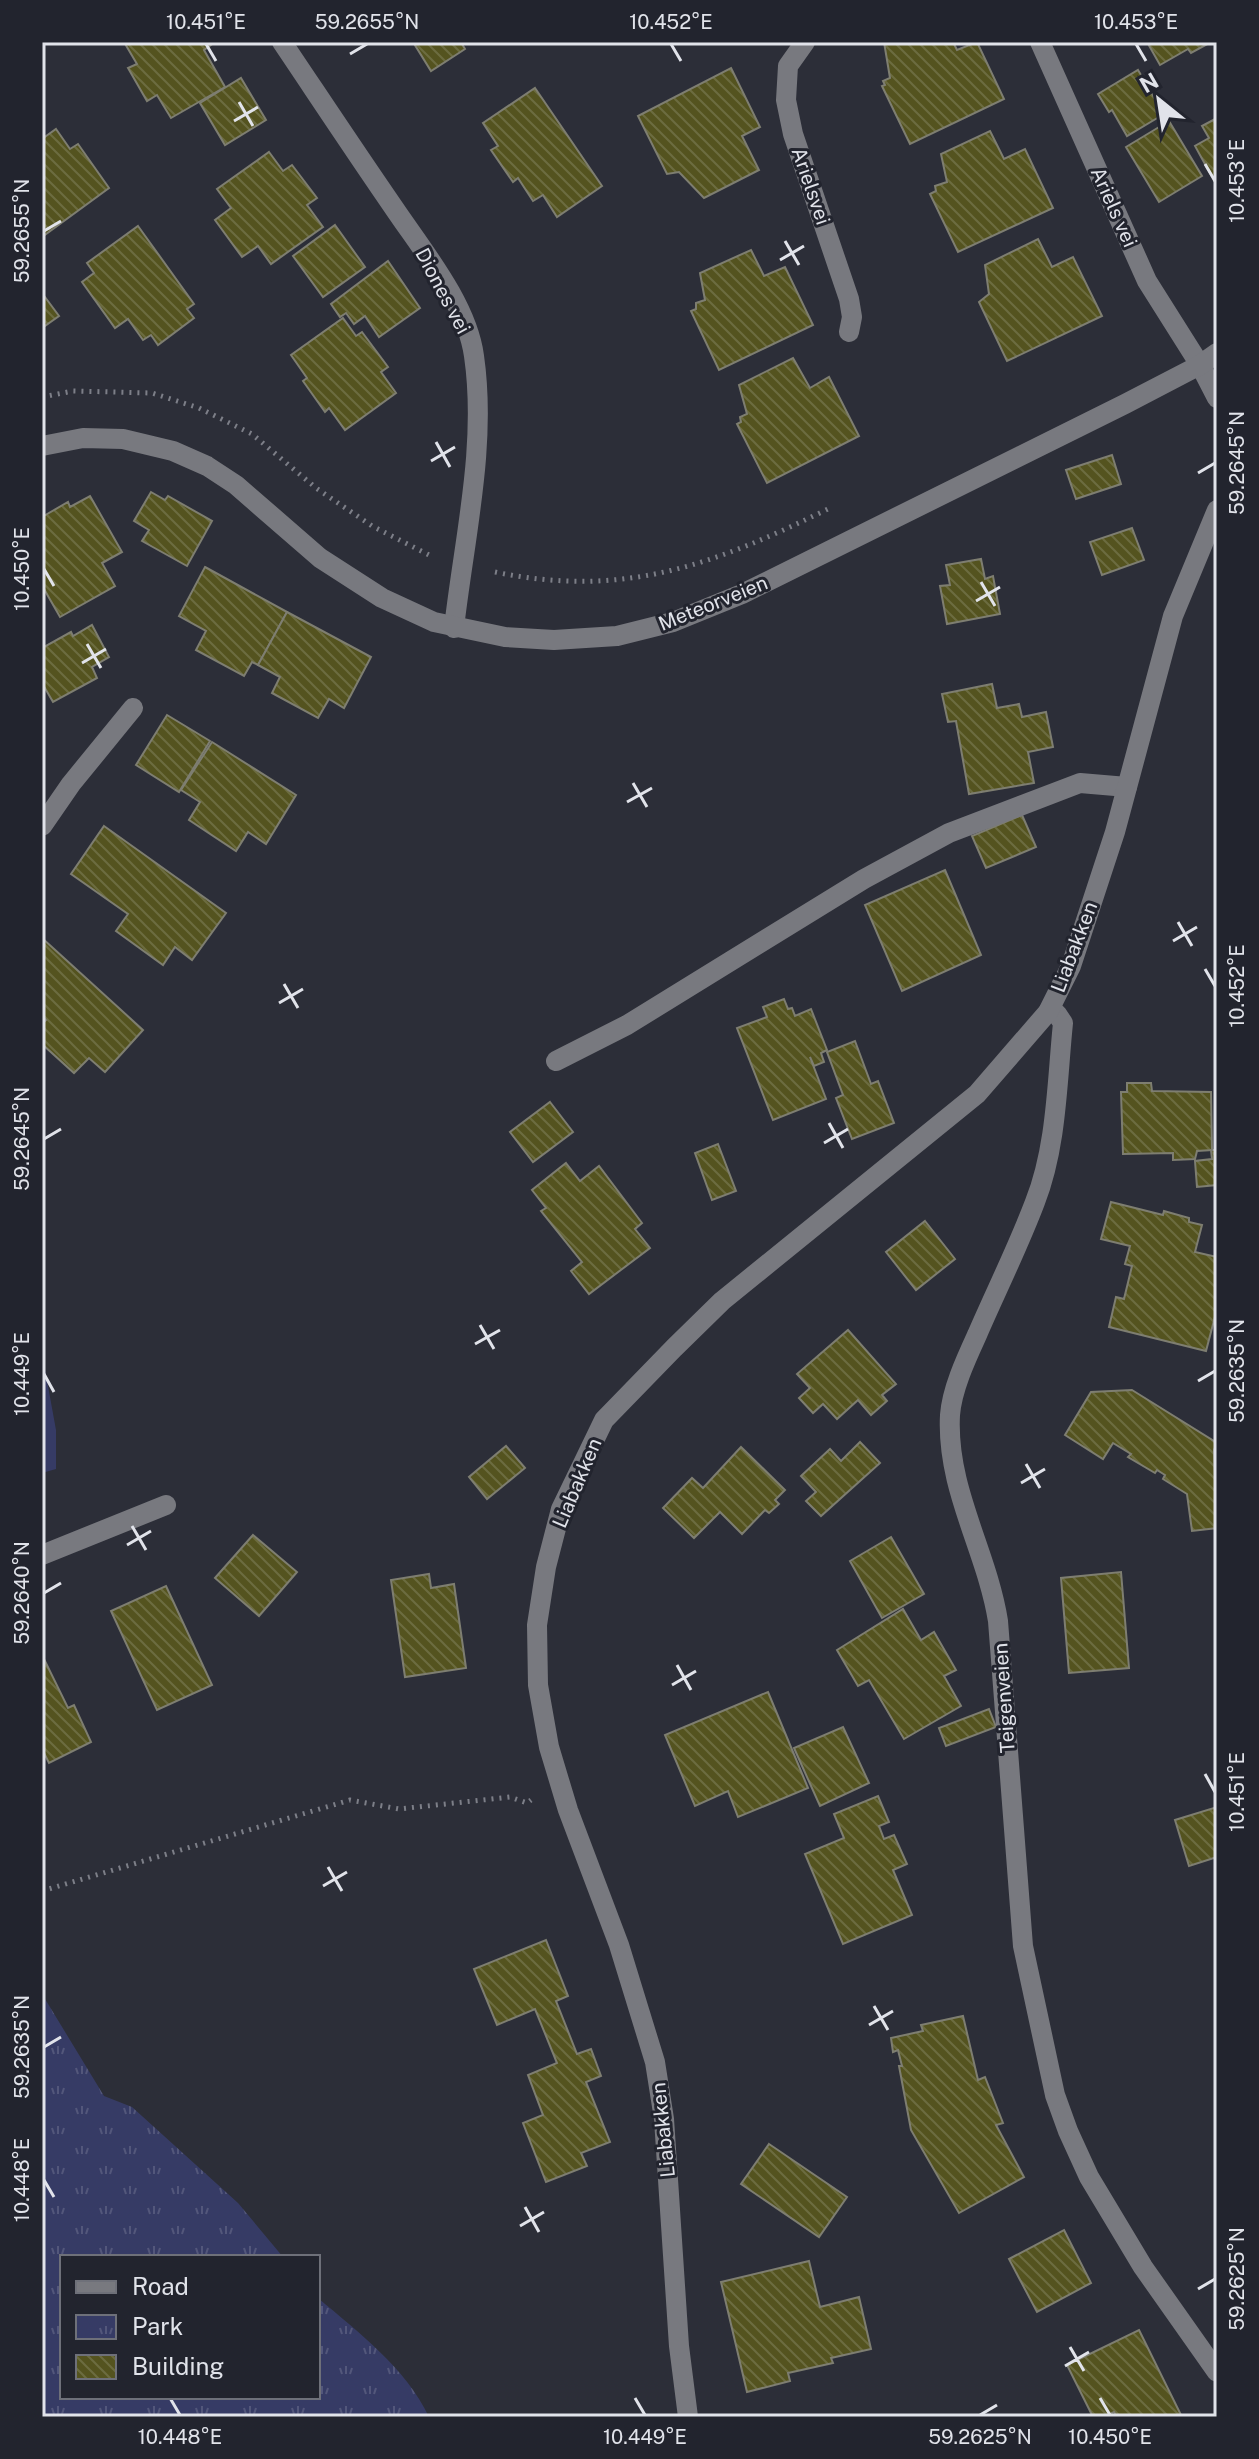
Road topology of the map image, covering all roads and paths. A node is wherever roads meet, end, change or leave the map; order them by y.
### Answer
1 (282, 42) edge
2 (805, 42) edge
3 (1040, 42) edge
4 (849, 332) dead end
5 (1211, 360) edge
6 (42, 397) edge
7 (1217, 398) edge
8 (42, 446) edge
9 (830, 508) dead end
10 (1217, 510) edge
11 (461, 565) junction
12 (454, 628) junction
13 (133, 708) dead end
14 (1127, 787) junction
15 (42, 826) edge
16 (1048, 1012) junction
17 (556, 1061) dead end
18 (166, 1505) dead end
19 (42, 1555) edge
20 (562, 1790) junction
21 (42, 1891) edge
22 (1217, 2372) edge
23 (688, 2417) edge

1 - 11 street, Diones vei
2 - 4 street, Arielsvei
3 - 5 street, Ariels vei
5 - 7 street
5 - 12 street, Meteorveien
6 - 11 path
8 - 12 street, Meteorveien
9 - 11 path
10 - 14 street, Liabakken
11 - 12 street, Diones vei
13 - 15 street
14 - 16 street, Liabakken
14 - 17 street
16 - 20 street, Liabakken
16 - 22 street, Teigenveien
18 - 19 street
20 - 21 path
20 - 23 street, Liabakken

